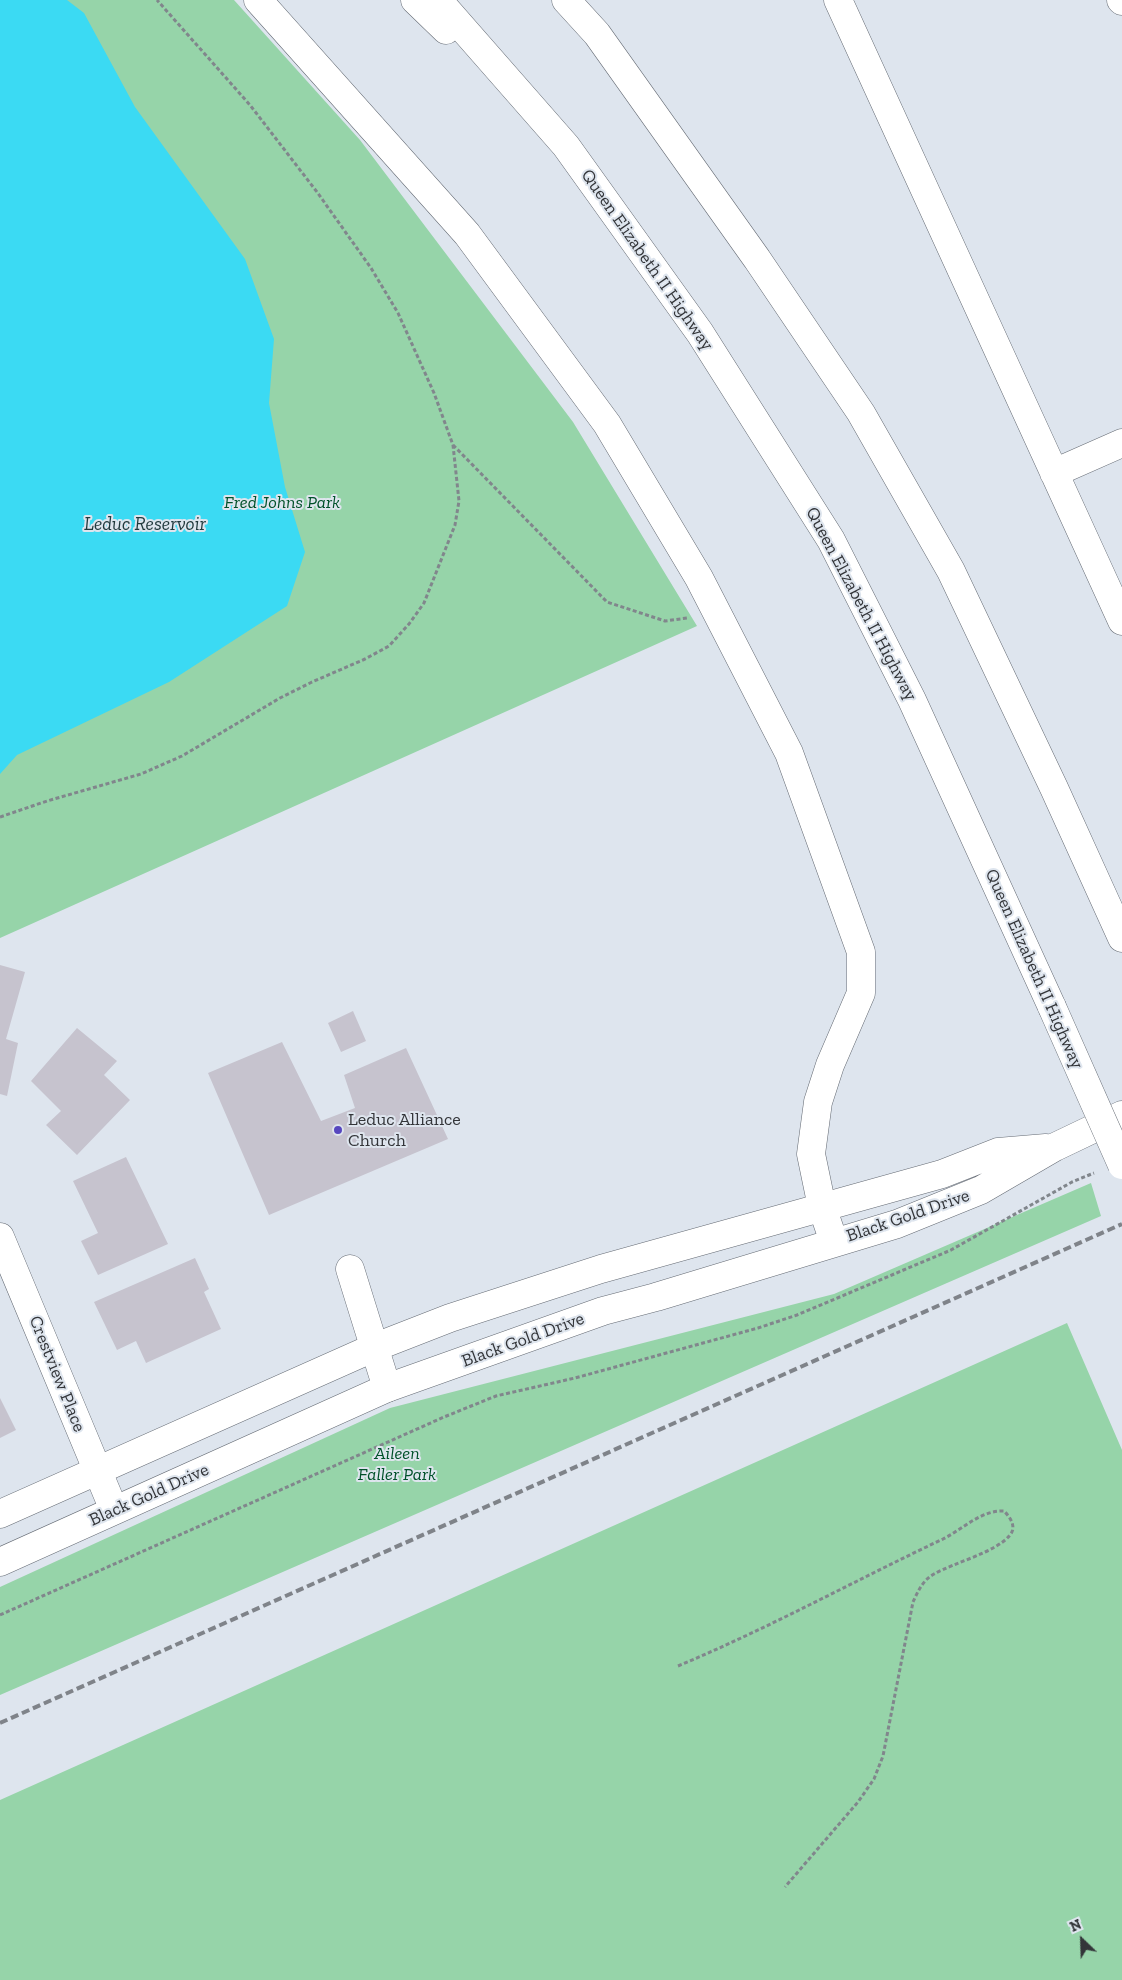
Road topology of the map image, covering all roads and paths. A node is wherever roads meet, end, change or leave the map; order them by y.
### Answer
1 (157, 0) edge
2 (258, 0) edge
3 (415, 0) edge
4 (438, 0) edge
5 (566, 0) edge
6 (574, 0) edge
7 (838, 0) edge
8 (598, 34) junction
9 (566, 146) junction
10 (1122, 443) edge
11 (453, 445) junction
12 (1054, 473) junction
13 (717, 614) junction
14 (1122, 621) edge
15 (0, 817) edge
16 (1122, 938) edge
17 (1122, 1115) edge
18 (1055, 1147) junction
19 (1109, 1168) edge
20 (822, 1207) junction
21 (0, 1237) edge
22 (834, 1242) junction
23 (350, 1269) dead end
24 (373, 1348) junction
25 (387, 1388) junction
26 (97, 1472) junction
27 (114, 1510) junction
28 (0, 1514) edge
29 (0, 1562) edge
30 (0, 1615) edge
31 (678, 1666) dead end
32 (785, 1887) dead end

1 - 11 path
2 - 13 main road
3 - 9 main road
4 - 9 main road, Queen Elizabeth II Highway
5 - 8 main road
6 - 8 main road
7 - 12 main road
8 - 16 main road
9 - 19 main road, Queen Elizabeth II Highway, bridge
10 - 12 main road
11 - 13 path
11 - 15 path
12 - 14 main road
13 - 20 main road
17 - 18 main road, Black Gold Drive
18 - 20 main road, Black Gold Drive
18 - 22 main road, Black Gold Drive
19 - 30 path
20 - 22 main road
20 - 24 main road, Black Gold Drive
21 - 26 main road, Crestview Place
22 - 25 main road, Black Gold Drive
23 - 24 main road
24 - 25 main road
24 - 26 main road, Black Gold Drive
25 - 27 main road, Black Gold Drive
26 - 27 main road, Crestview Place
26 - 28 main road, Black Gold Drive
27 - 29 main road, Black Gold Drive
31 - 32 path

